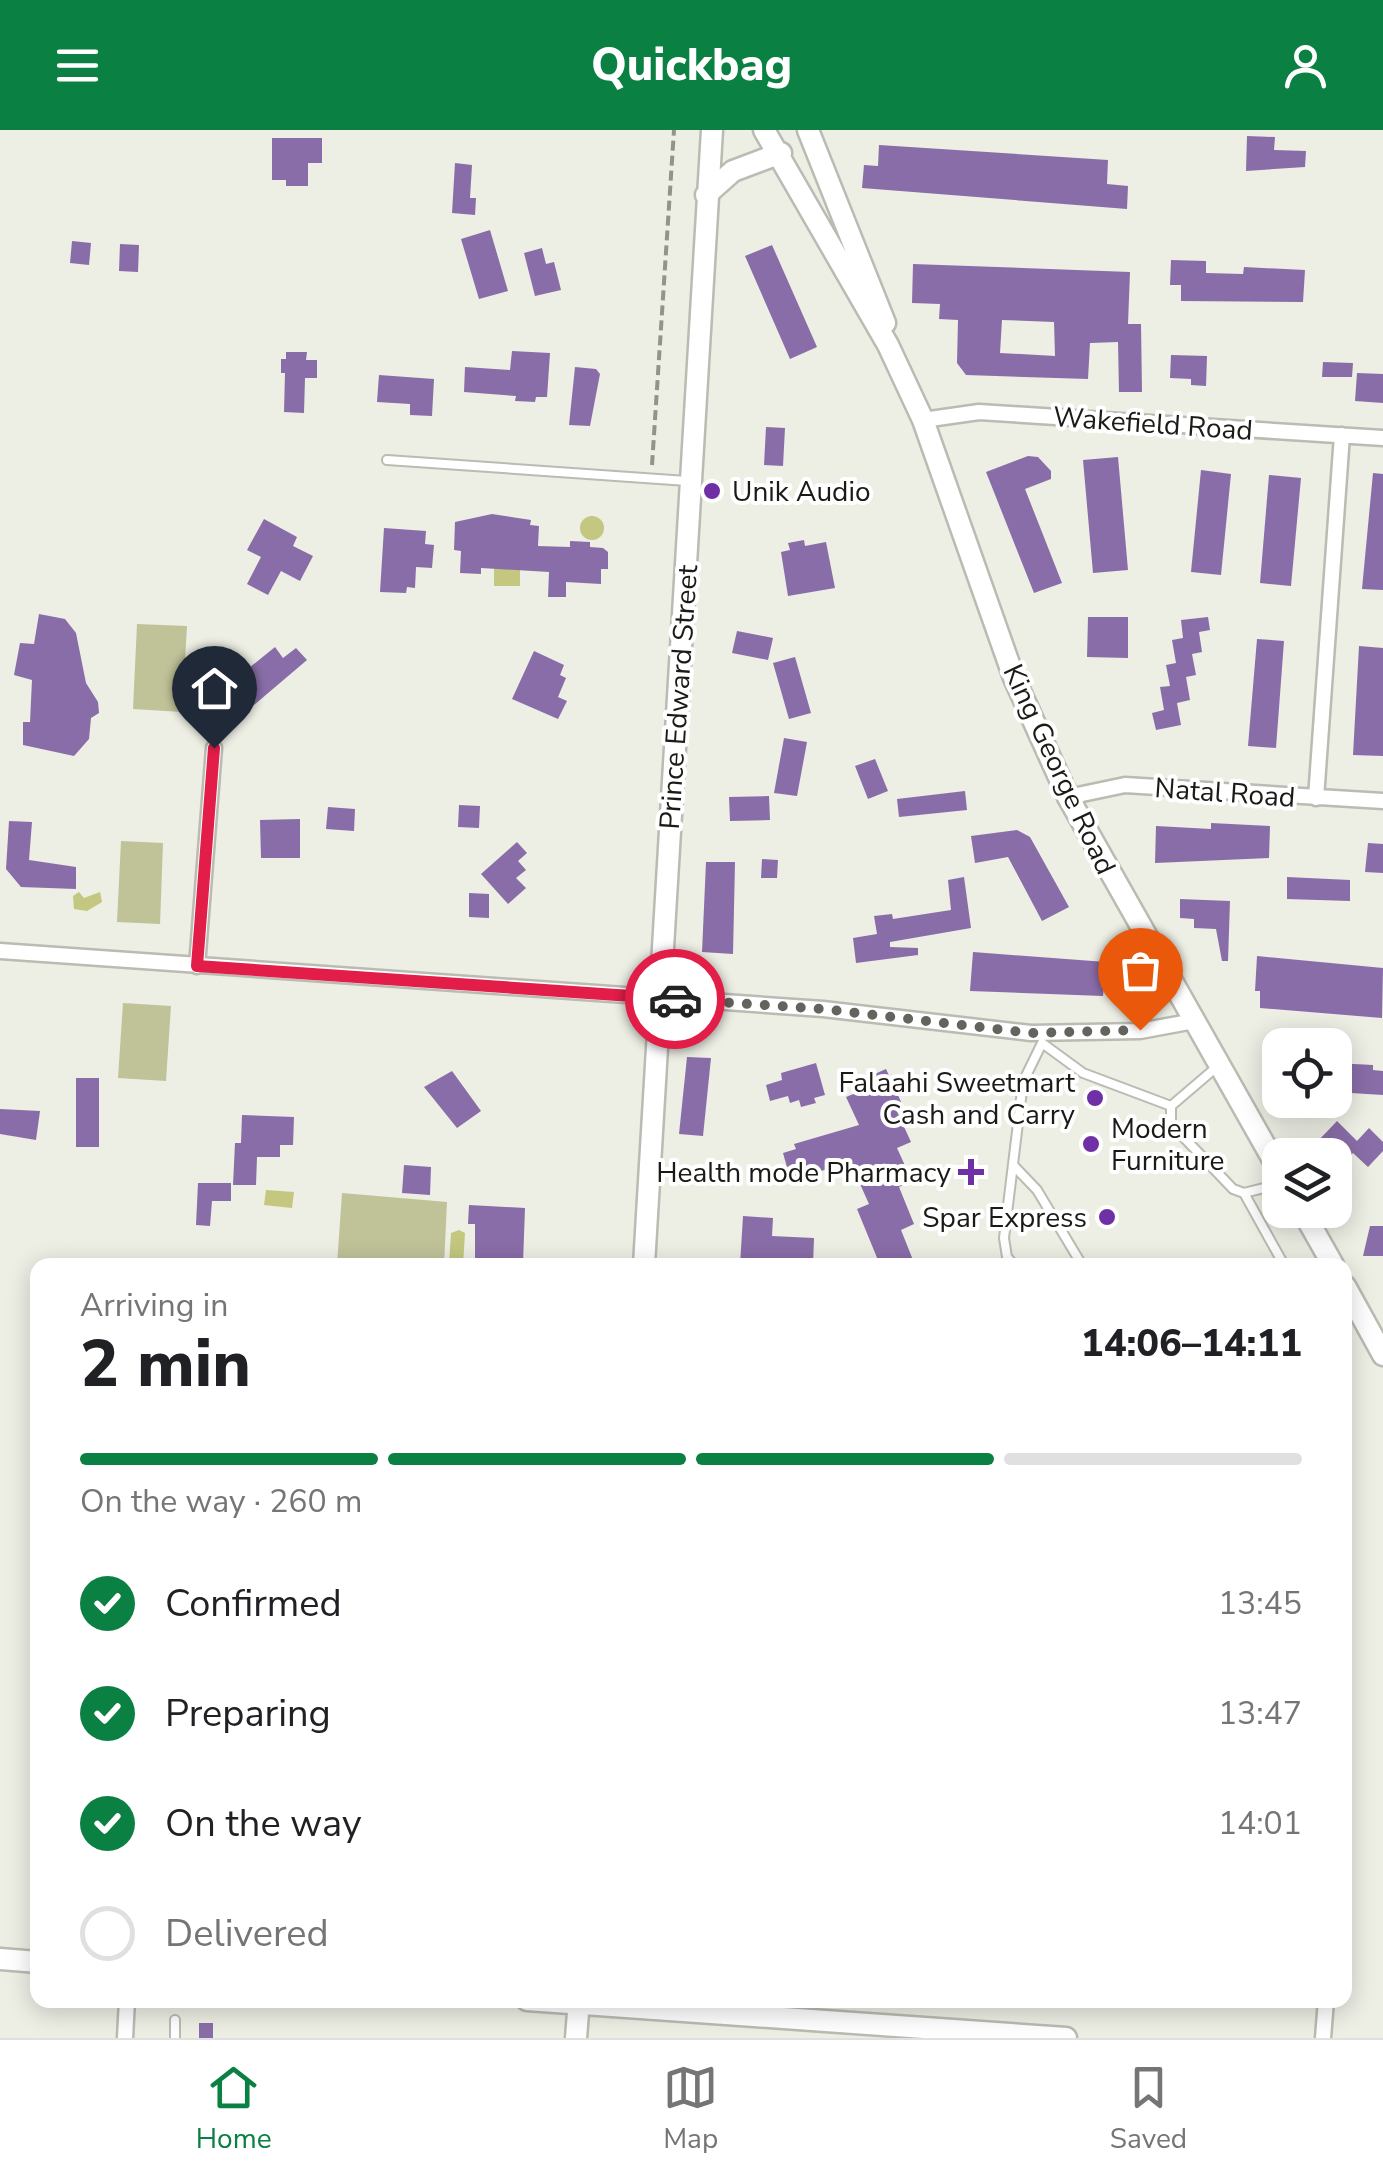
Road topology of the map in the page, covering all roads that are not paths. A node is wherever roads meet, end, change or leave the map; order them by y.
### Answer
1 (712, 130) edge
2 (764, 130) edge
3 (808, 130) edge
4 (780, 152) junction
5 (706, 196) junction
6 (888, 344) junction
7 (923, 420) junction
8 (1342, 434) junction
9 (1383, 438) edge
10 (387, 460) dead end
11 (692, 481) junction
12 (214, 748) dead end
13 (1068, 797) junction
14 (1316, 798) junction
15 (1383, 801) edge
16 (0, 950) edge
17 (197, 966) junction
18 (658, 998) junction
19 (1194, 1021) junction
20 (1037, 1038) junction
21 (1219, 1065) junction
22 (1172, 1106) junction
23 (1262, 1140) edge
24 (1013, 1166) junction
25 (1262, 1188) edge
26 (1244, 1193) junction
27 (1312, 1228) edge
28 (644, 1258) edge
29 (1008, 1258) edge
30 (1078, 1258) edge
31 (1280, 1258) edge
32 (1329, 1258) edge
33 (1352, 1308) edge
34 (1383, 1354) edge
35 (0, 1959) edge
36 (30, 1961) edge
37 (126, 2008) edge
38 (578, 2008) edge
39 (660, 2008) edge
40 (1325, 2008) edge
41 (175, 2020) dead end
42 (124, 2038) edge
43 (175, 2038) edge
44 (576, 2038) edge
45 (1066, 2038) edge
46 (1323, 2038) edge

1 - 5 main road, Prince Edward Street
2 - 4 main road, King George Road
3 - 6 main road, King George Road
4 - 5 main road
4 - 6 main road, King George Road
5 - 11 main road, Prince Edward Street
6 - 7 main road, King George Road
7 - 8 street, Wakefield Road
7 - 13 main road, King George Road
8 - 9 street, Wakefield Road
8 - 14 street
10 - 11 lane
11 - 18 main road, Prince Edward Street
12 - 17 street
13 - 14 street, Natal Road
13 - 19 main road, King George Road
14 - 15 street, Natal Road
16 - 17 street
17 - 18 street
18 - 20 street
18 - 28 main road, Prince Edward Street
19 - 20 street
19 - 21 main road, King George Road
20 - 22 lane
20 - 24 lane
21 - 22 lane
21 - 23 main road, King George Road
22 - 26 lane
24 - 29 lane
24 - 30 lane
25 - 26 lane
26 - 31 lane
27 - 32 main road
33 - 34 main road
35 - 36 main road
37 - 42 street
38 - 44 main road
39 - 45 main road
40 - 46 street
41 - 43 lane

